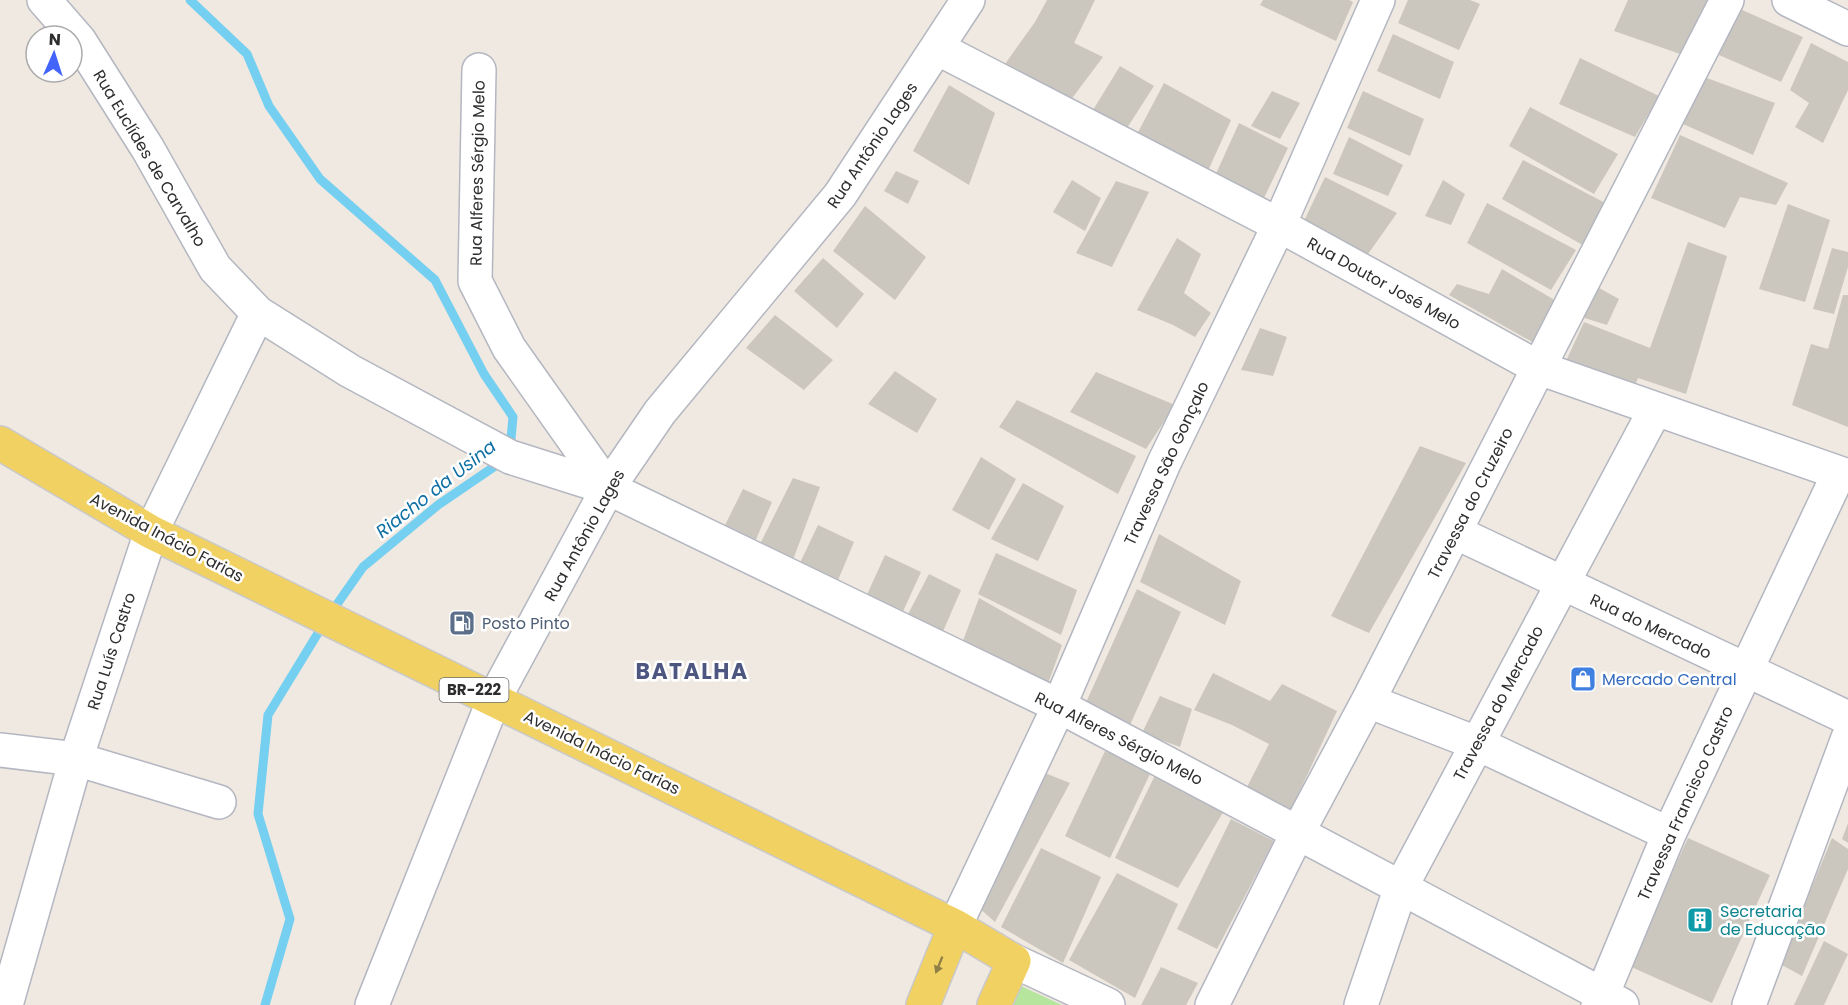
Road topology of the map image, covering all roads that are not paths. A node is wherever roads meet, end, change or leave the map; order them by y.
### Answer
1 (44, 0) edge
2 (968, 0) edge
3 (1378, 0) edge
4 (1727, 0) edge
5 (1789, 0) edge
6 (1848, 29) edge
7 (937, 48) junction
8 (479, 70) dead end
9 (1280, 225) junction
10 (258, 313) junction
11 (1539, 368) junction
12 (1655, 410) junction
13 (0, 442) edge
14 (1843, 474) edge
15 (608, 488) junction
16 (151, 532) junction
17 (1455, 532) junction
18 (1562, 584) junction
19 (1746, 670) junction
20 (494, 699) junction
21 (1368, 701) junction
22 (1059, 706) junction
23 (1848, 718) edge
24 (1848, 738) edge
25 (1476, 743) junction
26 (0, 750) edge
27 (76, 759) junction
28 (219, 802) dead end
29 (1298, 832) junction
30 (1669, 834) junction
31 (1401, 887) junction
32 (955, 926) junction
33 (1014, 961) junction
34 (1607, 1002) edge
35 (6, 1005) edge
36 (372, 1005) edge
37 (922, 1005) edge
38 (994, 1005) edge
39 (1108, 1005) edge
40 (1212, 1005) edge
41 (1361, 1005) edge
42 (1749, 1005) edge

1 - 10 street, Rua Euclídes de Carvalho
2 - 7 street, Rua Antônio Lages
3 - 9 street, Travessa São Gonçalo
4 - 11 street, Travessa do Cruzeiro
5 - 6 street
7 - 9 street, Rua Doutor José Melo
7 - 15 street, Rua Antônio Lages
8 - 15 street, Rua Alferes Sérgio Melo
9 - 11 street, Rua Doutor José Melo
9 - 22 street, Travessa São Gonçalo
10 - 15 street, Rua Alferes Sérgio Melo
10 - 16 street, Rua Luís Castro
11 - 12 street, Rua Doutor José Melo
11 - 17 street, Travessa do Cruzeiro
12 - 14 street, Rua Doutor José Melo
12 - 18 street, Travessa do Mercado
13 - 16 main road, Avenida Inácio Farias / BR-222
14 - 19 street, Travessa Francisco Castro
15 - 20 street, Rua Antônio Lages
15 - 22 street, Rua Alferes Sérgio Melo
16 - 20 main road, Avenida Inácio Farias / BR-222
16 - 27 street, Rua Luís Castro
17 - 18 street, Rua do Mercado
17 - 21 street, Travessa do Cruzeiro
18 - 19 street, Rua do Mercado
18 - 25 street, Travessa do Mercado
19 - 23 street, Rua do Mercado
19 - 30 street, Travessa Francisco Castro
20 - 32 main road, Avenida Inácio Farias / BR-222
20 - 36 street, Rua Antônio Lages
21 - 25 street
21 - 29 street, Travessa do Cruzeiro
22 - 29 street, Rua Alferes Sérgio Melo
22 - 32 street, Travessa São Gonçalo
24 - 42 street
25 - 30 street
25 - 31 street, Travessa do Mercado
26 - 27 street
27 - 28 street
27 - 35 street, Rua Luís Castro
29 - 31 street, Rua Alferes Sérgio Melo
29 - 40 street, Travessa do Cruzeiro
30 - 34 street, Travessa Francisco Castro
31 - 34 street, Rua Alferes Sérgio Melo
31 - 41 street, Travessa do Mercado
32 - 33 main road, Avenida Inácio Farias / BR-222
32 -> 37 main road
33 - 38 main road
33 - 39 street

